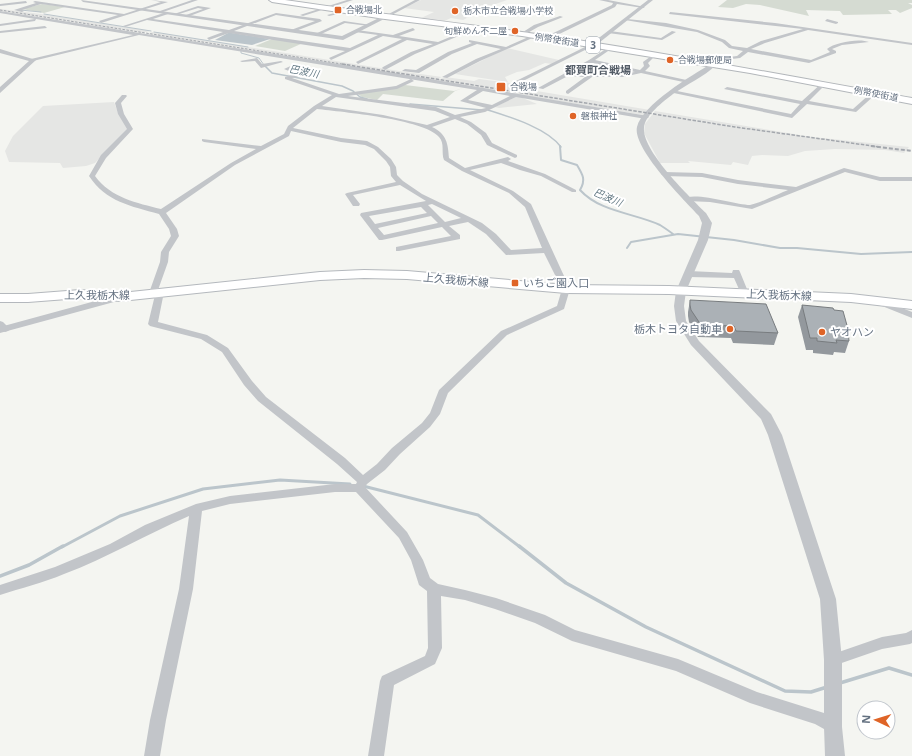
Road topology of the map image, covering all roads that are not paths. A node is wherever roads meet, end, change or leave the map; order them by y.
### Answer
1 (153, 0) edge
2 (196, 0) edge
3 (272, 0) edge
4 (351, 0) edge
5 (418, 0) edge
6 (600, 0) edge
7 (651, 0) edge
8 (29, 1) edge
9 (82, 1) edge
10 (41, 3) junction
11 (73, 3) dead end
12 (615, 3) junction
13 (0, 5) edge
14 (63, 6) junction
15 (643, 7) junction
16 (142, 9) junction
17 (0, 12) edge
18 (159, 12) junction
19 (327, 12) junction
20 (167, 13) junction
21 (670, 13) dead end
22 (176, 14) junction
23 (26, 15) junction
24 (54, 15) dead end
25 (124, 15) junction
26 (187, 16) junction
27 (195, 17) junction
28 (296, 17) junction
29 (386, 17) junction
30 (560, 17) dead end
31 (47, 18) junction
32 (263, 19) junction
33 (146, 20) junction
34 (627, 20) junction
35 (827, 20) dead end
36 (94, 21) dead end
37 (278, 21) dead end
38 (101, 22) junction
39 (13, 23) junction
40 (836, 23) dead end
41 (113, 24) dead end
42 (175, 24) junction
43 (249, 24) junction
44 (300, 24) dead end
45 (0, 25) edge
46 (119, 25) dead end
47 (307, 25) junction
48 (369, 25) junction
49 (125, 26) junction
50 (45, 27) dead end
51 (140, 28) dead end
52 (163, 28) dead end
53 (476, 28) junction
54 (413, 29) dead end
55 (810, 29) junction
56 (294, 31) junction
57 (357, 31) junction
58 (0, 32) edge
59 (151, 32) dead end
60 (229, 32) junction
61 (610, 32) junction
62 (674, 32) dead end
63 (142, 34) junction
64 (317, 34) junction
65 (522, 34) junction
66 (382, 35) junction
67 (395, 36) junction
68 (535, 36) junction
69 (454, 37) junction
70 (343, 38) junction
71 (407, 38) junction
72 (547, 38) junction
73 (210, 39) junction
74 (882, 40) junction
75 (477, 42) junction
76 (232, 43) dead end
77 (439, 43) junction
78 (314, 44) junction
79 (912, 44) edge
80 (593, 45) junction
81 (254, 46) dead end
82 (326, 46) junction
83 (308, 47) dead end
84 (464, 47) junction
85 (426, 48) junction
86 (505, 48) junction
87 (609, 48) junction
88 (351, 50) junction
89 (438, 50) dead end
90 (479, 50) dead end
91 (747, 50) junction
92 (0, 51) edge
93 (444, 52) dead end
94 (486, 52) dead end
95 (450, 53) junction
96 (494, 53) junction
97 (654, 55) junction
98 (291, 58) junction
99 (331, 59) junction
100 (33, 60) junction
101 (562, 60) junction
102 (242, 61) dead end
103 (591, 61) junction
104 (281, 62) junction
105 (569, 62) dead end
106 (577, 63) dead end
107 (358, 64) junction
108 (584, 64) junction
109 (297, 65) junction
110 (713, 65) junction
111 (385, 68) junction
112 (642, 72) junction
113 (568, 74) junction
114 (590, 76) junction
115 (444, 77) dead end
116 (428, 80) junction
117 (411, 81) junction
118 (688, 81) junction
119 (515, 83) dead end
120 (823, 84) junction
121 (541, 88) dead end
122 (727, 89) dead end
123 (482, 90) junction
124 (0, 91) edge
125 (568, 92) dead end
126 (672, 92) junction
127 (873, 94) junction
128 (338, 95) junction
129 (516, 95) junction
130 (124, 96) dead end
131 (912, 101) edge
132 (804, 103) junction
133 (316, 107) junction
134 (493, 107) junction
135 (455, 117) junction
136 (646, 117) junction
137 (428, 127) junction
138 (289, 129) junction
139 (204, 140) dead end
140 (261, 148) junction
141 (503, 161) junction
142 (464, 170) junction
143 (664, 174) junction
144 (912, 179) edge
145 (400, 183) junction
146 (796, 189) junction
147 (574, 191) dead end
148 (687, 199) junction
149 (434, 202) junction
150 (356, 204) dead end
151 (422, 204) junction
152 (162, 212) junction
153 (432, 214) junction
154 (469, 219) junction
155 (444, 225) junction
156 (373, 227) junction
157 (399, 249) dead end
158 (547, 250) junction
159 (689, 274) junction
160 (566, 289) junction
161 (681, 291) junction
162 (156, 293) junction
163 (745, 294) junction
164 (121, 297) junction
165 (0, 299) edge
166 (876, 300) junction
167 (912, 305) edge
168 (912, 315) edge
169 (2, 328) edge
170 (361, 485) junction
171 (196, 508) junction
172 (434, 589) junction
173 (0, 590) edge
174 (912, 636) edge
175 (833, 664) junction
176 (833, 721) junction
177 (152, 756) edge
178 (376, 756) edge
179 (835, 756) edge

1 - 16 street
2 - 18 street
3 - 19 main road, 例幣使街道 / 3
4 - 19 street
5 - 29 street
6 - 12 street
7 - 15 street
8 - 10 street
8 - 13 street
9 - 16 street
10 - 14 street
10 - 24 street
11 - 14 street
12 - 15 street
12 - 72 street
14 - 25 street
15 - 34 street
16 - 18 street
16 - 25 street
17 - 23 street
18 - 20 street
19 - 28 street
19 - 29 main road, 例幣使街道 / 3
20 - 22 street
20 - 33 street
21 - 55 street
22 - 26 street
22 - 26 street
23 - 31 street
23 - 39 street
25 - 38 street
26 - 27 street
27 - 42 street
27 - 43 street
28 - 32 street
28 - 47 street
29 - 48 street
29 - 53 main road, 例幣使街道 / 3
30 - 65 street
31 - 39 street
31 - 63 street
32 - 37 street
32 - 43 street
33 - 42 street
33 - 49 street
34 - 61 street
34 - 91 street
35 - 40 street
36 - 38 street
38 - 41 street
39 - 45 street
42 - 52 street
42 - 60 street
43 - 56 street
43 - 60 street
44 - 47 street
46 - 49 street
47 - 56 street
48 - 57 street
48 - 64 street
49 - 51 street
50 - 58 street
53 - 65 main road, 例幣使街道 / 3
53 - 69 street
54 - 67 street
55 - 74 street
55 - 91 street
56 - 64 street
57 - 66 street
57 - 70 street
59 - 73 street
60 - 73 street
60 - 78 street
61 - 62 street
61 - 80 street
63 - 98 street
63 - 100 street
64 - 70 street
65 - 68 main road, 例幣使街道 / 3
66 - 67 street
66 - 88 street
67 - 71 street
68 - 72 main road, 例幣使街道 / 3
68 - 86 street
69 - 75 street
69 - 77 street
70 - 82 street
71 - 77 street
71 - 107 street
72 - 80 main road, 例幣使街道 / 3
73 - 76 street
74 - 79 street
74 - 91 street
75 - 84 street
75 - 86 street
77 - 85 street
78 - 82 street
78 - 83 street
80 - 87 main road, 例幣使街道 / 3
80 - 101 street
81 - 99 street
82 - 88 street
84 - 90 street
84 - 95 street
85 - 89 street
85 - 111 street
86 - 96 street
87 - 97 main road, 例幣使街道 / 3
87 - 103 street
88 - 99 street
91 - 110 street
92 - 100 street
93 - 95 street
94 - 96 street
95 - 111 street
96 - 115 street
97 - 110 main road, 例幣使街道 / 3
97 - 112 street
98 - 104 street
98 - 116 street
99 - 107 street
100 - 124 street
101 - 105 street
101 - 119 street
102 - 104 street
103 - 108 street
103 - 112 street
104 - 109 street
106 - 108 street
107 - 111 street
108 - 113 street
109 - 117 street
109 - 128 street
110 - 118 street
110 - 120 main road, 例幣使街道 / 3
112 - 114 street
112 - 118 street
113 - 114 street
113 - 121 street
114 - 125 street
116 - 117 street
116 - 123 street
117 - 128 street
118 - 126 street
120 - 127 main road, 例幣使街道 / 3
120 - 132 street
122 - 132 street
123 - 129 street
123 - 134 street
126 - 132 street
126 - 136 street
127 - 131 main road, 例幣使街道 / 3
127 - 132 street
128 - 133 street
128 - 135 street
129 - 134 street
129 - 136 street
130 - 152 street
133 - 137 street
133 - 138 street
134 - 135 street
135 - 137 street
135 - 141 street
136 - 143 street
137 - 142 street
138 - 140 street
138 - 145 street
139 - 140 street
140 - 152 street
141 - 142 street
141 - 147 street
142 - 158 street
143 - 146 street
143 - 148 street
144 - 146 street
145 - 149 street
145 - 150 street
146 - 148 street
148 - 159 street
149 - 151 street
149 - 154 street
151 - 153 street
151 - 156 street
152 - 162 street
153 - 155 street
153 - 156 street
154 - 155 street
154 - 158 street
155 - 156 street
155 - 157 street
158 - 160 street
159 - 161 street
159 - 163 street
160 - 161 main road, 上久我栃木線
160 - 162 main road, 上久我栃木線
160 - 170 street
161 - 163 main road, 上久我栃木線
161 - 175 street
162 - 164 main road, 上久我栃木線
162 - 170 street
163 - 166 main road, 上久我栃木線
164 - 165 main road, 上久我栃木線
164 - 169 street
166 - 167 main road, 上久我栃木線
166 - 168 street
170 - 171 street
170 - 172 street
171 - 173 street
171 - 177 street
172 - 176 street
172 - 178 street
174 - 175 street
175 - 176 street
176 - 179 street

